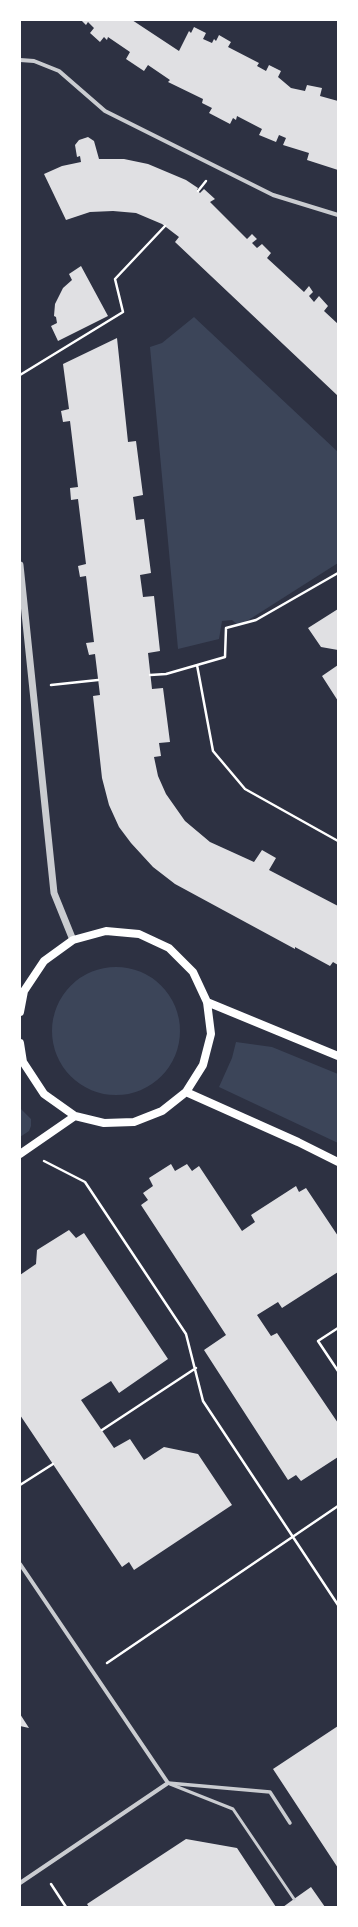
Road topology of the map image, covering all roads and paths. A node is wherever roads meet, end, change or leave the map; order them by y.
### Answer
1 (20, 60) edge
2 (338, 215) edge
3 (165, 226) dead end
4 (20, 375) edge
5 (20, 565) edge
6 (338, 573) edge
7 (197, 665) junction
8 (150, 675) dead end
9 (98, 680) dead end
10 (33, 686) junction
11 (338, 841) edge
12 (73, 940) junction
13 (207, 1002) junction
14 (20, 1012) edge
15 (20, 1043) edge
16 (338, 1056) edge
17 (22, 1063) edge
18 (186, 1092) junction
19 (74, 1116) junction
20 (22, 1153) edge
21 (338, 1162) edge
22 (338, 1328) edge
23 (196, 1368) junction
24 (338, 1371) edge
25 (102, 1430) dead end
26 (53, 1464) dead end
27 (20, 1485) edge
28 (338, 1506) edge
29 (294, 1536) junction
30 (20, 1564) edge
31 (338, 1605) edge
32 (94, 1672) junction
33 (168, 1783) junction
34 (290, 1823) dead end
35 (41, 1869) junction
36 (20, 1883) edge
37 (294, 1899) dead end
38 (66, 1907) edge

1 - 2 street
3 - 4 path
5 - 10 street
6 - 7 path
7 - 8 path
7 - 11 path
9 - 10 path
10 - 12 street
12 - 13 main road
12 - 14 main road
13 - 16 main road
13 - 18 main road
15 - 17 main road
17 - 19 main road
18 - 19 main road
18 - 21 main road
19 - 20 main road
20 - 23 path
22 - 24 path
23 - 25 path
23 - 29 path
26 - 27 path
28 - 29 path
29 - 31 path
29 - 32 path
30 - 32 street
32 - 33 street
33 - 34 street
33 - 35 street
33 - 37 lane
35 - 36 street
35 - 38 path

